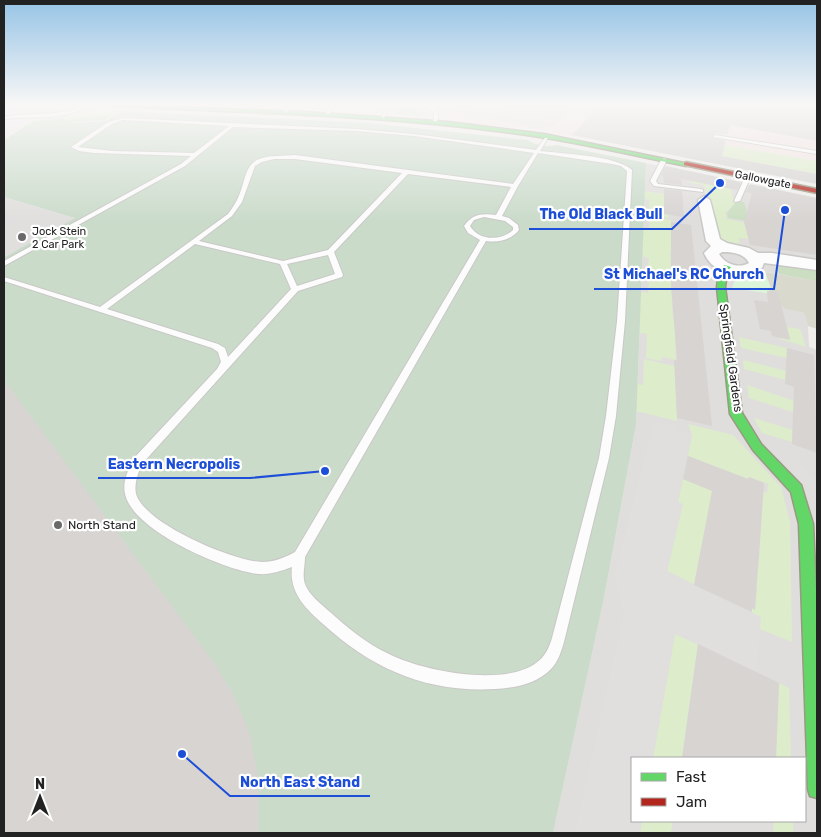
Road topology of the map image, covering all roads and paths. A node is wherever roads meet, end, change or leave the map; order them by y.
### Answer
1 (78, 144) edge
2 (210, 144) edge
3 (482, 144) edge
4 (541, 144) edge
5 (586, 144) edge
6 (763, 144) edge
7 (536, 151) junction
8 (817, 153) edge
9 (197, 155) junction
10 (664, 160) junction
11 (406, 172) junction
12 (748, 176) junction
13 (515, 186) junction
14 (817, 190) edge
15 (702, 196) joint
16 (737, 201) dead end
17 (500, 216) junction
18 (484, 239) junction
19 (195, 242) junction
20 (724, 247) junction
21 (330, 252) junction
22 (754, 258) junction
23 (283, 263) junction
24 (4, 264) edge
25 (817, 265) edge
26 (726, 267) junction
27 (4, 279) edge
28 (295, 289) junction
29 (101, 310) junction
30 (220, 371) junction
31 (299, 556) junction
32 (817, 789) edge

1 - 9 lane
2 - 9 lane
3 - 7 lane
4 - 7 lane
5 - 10 street, Gallowgate
6 - 8 lane
7 - 13 lane
7 - 31 lane
9 - 24 lane
10 - 12 street, Gallowgate
10 - 15 lane
11 - 13 lane
11 - 19 lane
11 - 21 lane
12 - 14 street, Gallowgate
12 - 16 lane
13 - 17 lane
15 - 20 street
17 - 18 lane
17 - 18 lane
18 - 31 lane
19 - 23 lane
19 - 29 lane
20 - 22 street
20 - 26 street
21 - 23 lane
21 - 28 lane
22 - 25 street
22 - 26 street
23 - 28 lane
26 - 32 street, Springfield Gardens
27 - 29 lane
28 - 30 lane
29 - 30 lane
30 - 31 lane

